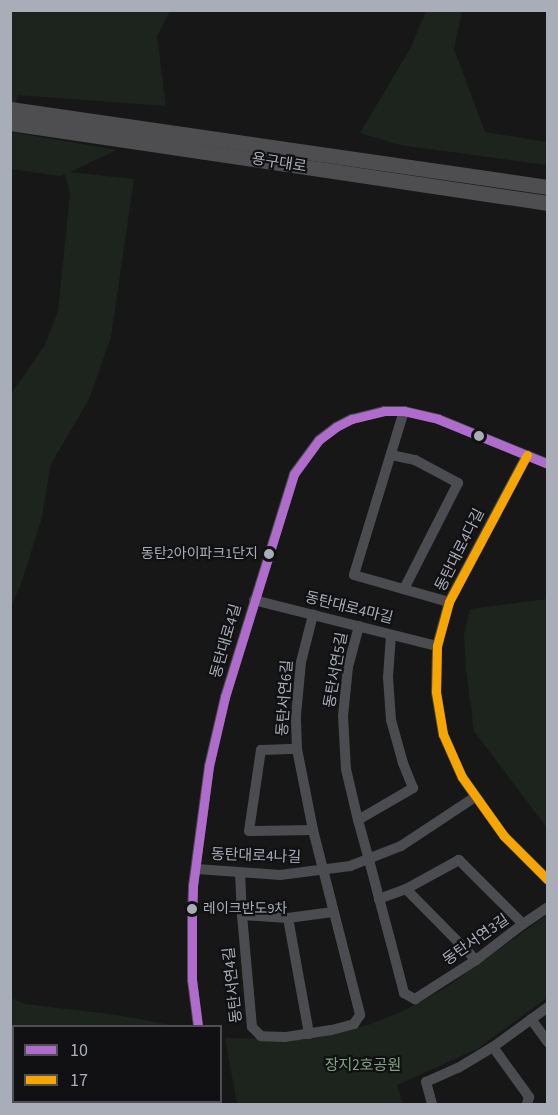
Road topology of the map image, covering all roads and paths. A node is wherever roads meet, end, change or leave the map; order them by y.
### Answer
1 (10, 109) edge
2 (10, 123) edge
3 (548, 187) edge
4 (548, 203) edge
5 (404, 411) junction
6 (391, 455) junction
7 (527, 455) junction
8 (548, 464) edge
9 (404, 589) junction
10 (254, 600) junction
11 (449, 602) junction
12 (313, 615) junction
13 (359, 627) junction
14 (391, 635) junction
15 (436, 646) junction
16 (297, 749) junction
17 (475, 797) junction
18 (358, 820) junction
19 (312, 830) junction
20 (369, 860) junction
21 (197, 869) junction
22 (322, 871) junction
23 (240, 873) junction
24 (548, 880) edge
25 (406, 889) junction
26 (379, 900) junction
27 (548, 907) edge
28 (333, 912) junction
29 (242, 915) junction
30 (288, 918) junction
31 (524, 924) junction
32 (476, 960) junction
33 (548, 1007) edge
34 (531, 1019) junction
35 (198, 1025) edge
36 (309, 1034) junction
37 (548, 1042) edge
38 (493, 1047) junction
39 (432, 1104) edge
40 (526, 1104) edge

1 - 3 highway, 용구대로
2 - 4 highway, 용구대로
5 - 6 street
5 - 7 street, 동탄대로4길
5 - 10 street, 동탄대로4길
6 - 9 street
6 - 9 street
7 - 8 street, 동탄대로4길
7 - 11 street, 동탄대로4다길
9 - 11 street
10 - 12 street, 동탄대로4마길
10 - 21 street, 동탄대로4길
11 - 15 street, 동탄대로4다길
12 - 13 street, 동탄대로4마길
12 - 16 street, 동탄서연6길
13 - 14 street, 동탄대로4마길
13 - 18 street, 동탄서연5길
14 - 15 street, 동탄대로4마길
14 - 18 street
15 - 17 street, 동탄대로4다길
16 - 19 street, 동탄서연6길
16 - 19 street, 동탄서연6길
17 - 20 street, 동탄대로4나길
17 - 24 street, 동탄대로4다길
18 - 20 street, 동탄서연5길
19 - 22 street, 동탄서연4길
20 - 22 street, 동탄대로4나길
20 - 26 street, 동탄서연3길
21 - 23 street, 동탄대로4나길
21 - 35 street, 동탄대로4길
22 - 23 street, 동탄대로4나길
22 - 28 street, 동탄서연4길
23 - 29 street, 동탄서연4길
25 - 26 street, 동탄서연3길
25 - 31 street, 동탄서연3길
25 - 32 street
26 - 32 street, 동탄서연3길
27 - 31 street
28 - 30 street
28 - 36 street, 동탄서연4길
29 - 30 street
29 - 36 street, 동탄서연4길
30 - 36 street
31 - 32 street, 동탄서연3길
33 - 34 street
34 - 37 street
34 - 38 street
38 - 39 street
38 - 40 street

